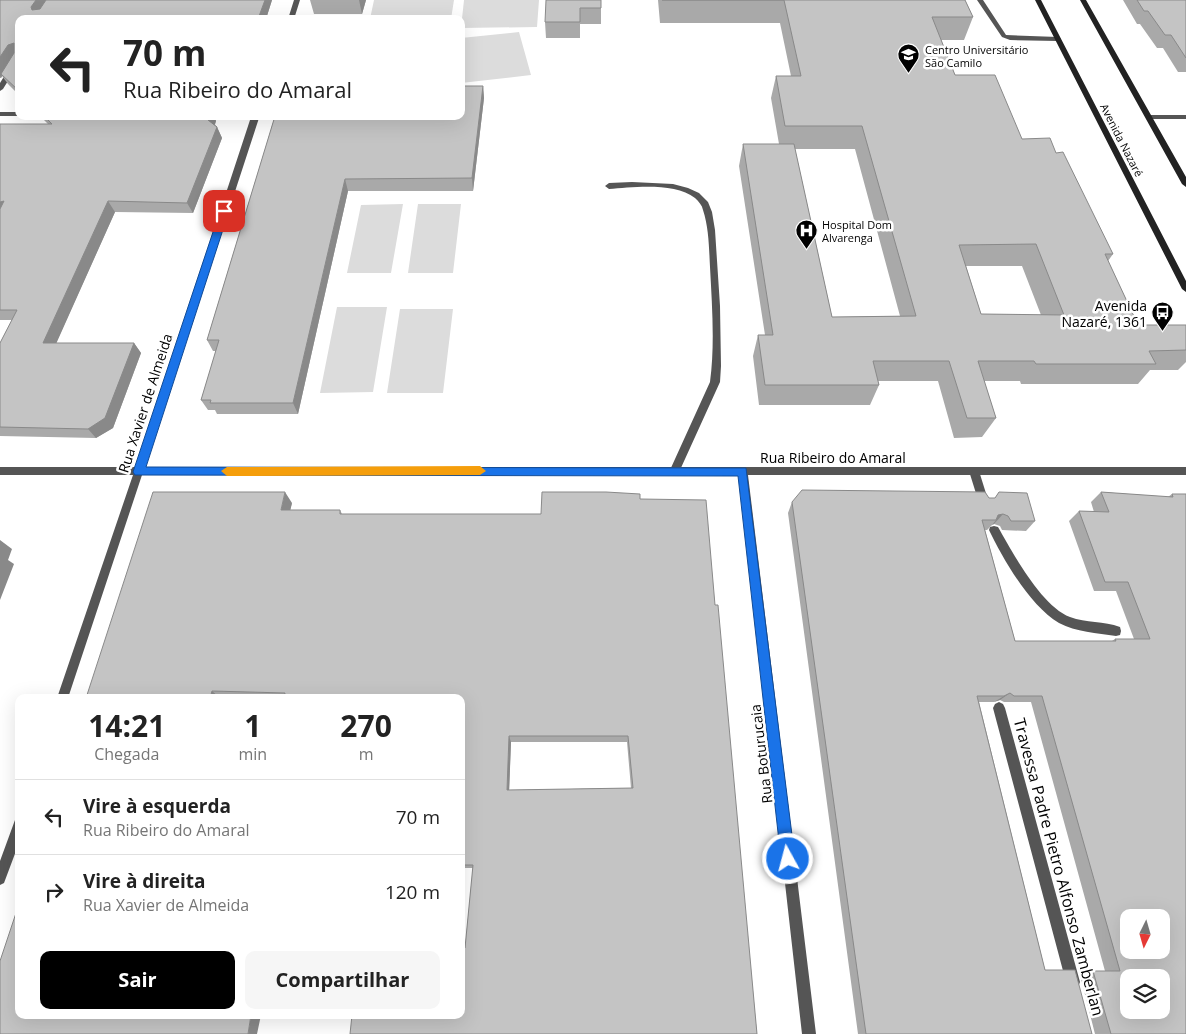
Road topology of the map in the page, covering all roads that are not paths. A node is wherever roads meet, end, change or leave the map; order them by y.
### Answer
1 (297, 0) edge
2 (980, 0) edge
3 (1038, 0) edge
4 (1083, 0) edge
5 (292, 15) edge
6 (1058, 39) junction
7 (15, 64) edge
8 (0, 89) edge
9 (0, 114) edge
10 (15, 114) edge
11 (1149, 117) junction
12 (1186, 117) edge
13 (254, 120) edge
14 (1186, 184) edge
15 (609, 186) dead end
16 (1186, 289) edge
17 (675, 470) junction
18 (0, 471) edge
19 (742, 471) junction
20 (974, 471) junction
21 (1186, 471) edge
22 (139, 472) junction
23 (984, 503) edge
24 (994, 530) edge
25 (1116, 631) dead end
26 (63, 694) edge
27 (1000, 708) edge
28 (15, 836) edge
29 (0, 879) edge
30 (1077, 996) edge
31 (809, 1034) edge

1 - 5 street
2 - 6 street
3 - 6 main road, Avenida Nazaré
4 - 11 main road
6 - 16 main road, Avenida Nazaré
7 - 8 street
9 - 10 street
11 - 12 street
11 - 14 main road
13 - 22 street, Rua Xavier de Almeida
15 - 17 street
17 - 19 street, Rua Ribeiro do Amaral
17 - 22 street, Rua Ribeiro do Amaral
18 - 22 street, Rua Ribeiro do Amaral
19 - 20 street, Rua Ribeiro do Amaral
19 - 31 street, Rua Boturucaia
20 - 21 street, Rua Ribeiro do Amaral
20 - 23 street
22 - 26 street, Rua Xavier de Almeida
24 - 25 street
27 - 30 street, Travessa Padre Pietro Alfonso Zamberlan
28 - 29 street

